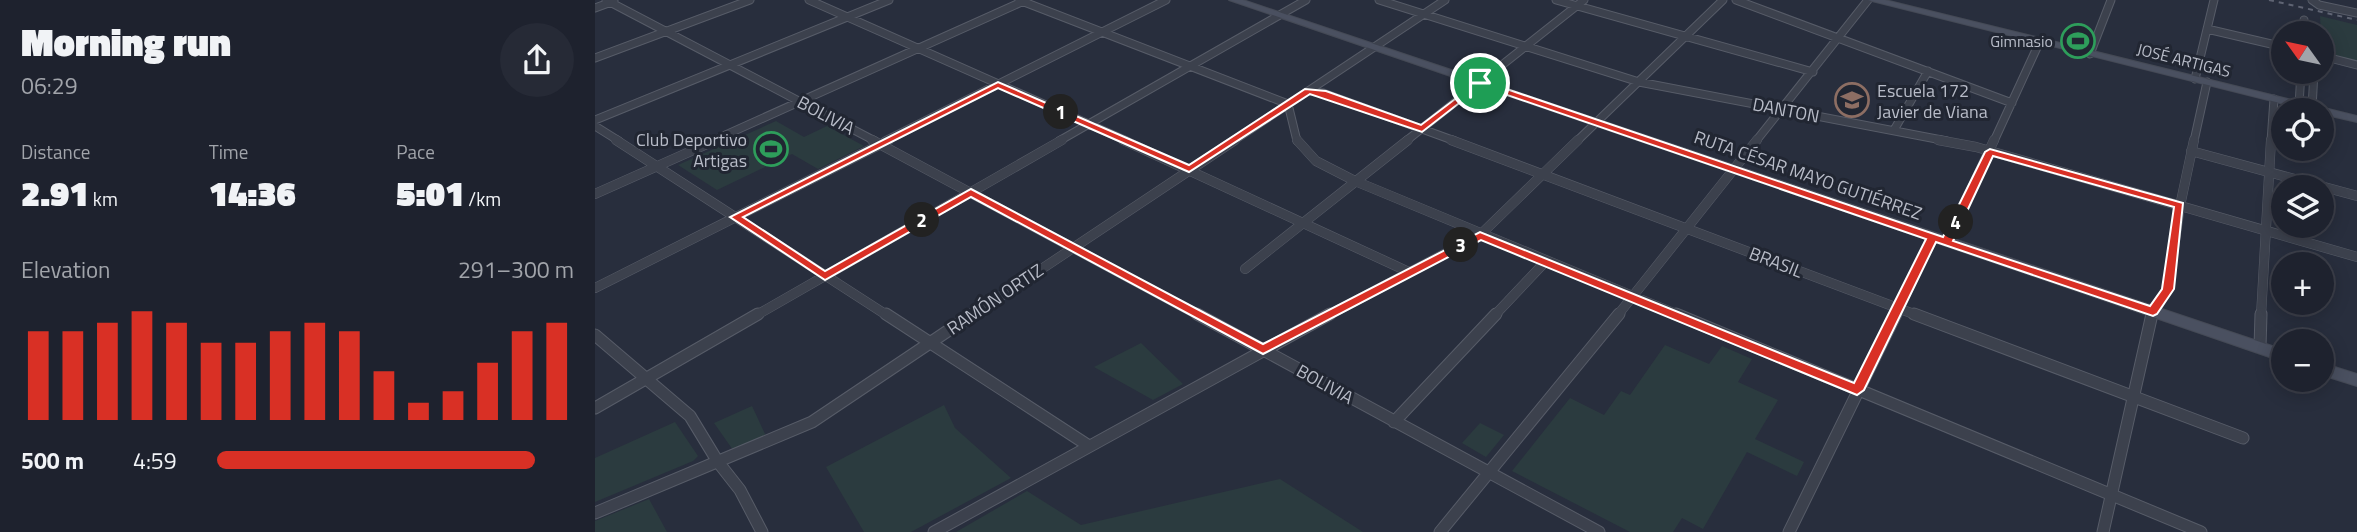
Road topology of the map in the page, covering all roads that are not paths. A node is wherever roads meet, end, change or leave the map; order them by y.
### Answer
1 (750, 0) edge
2 (809, 0) edge
3 (889, 0) edge
4 (1166, 0) edge
5 (1234, 0) edge
6 (1306, 0) edge
7 (1379, 0) edge
8 (1445, 0) edge
9 (1556, 0) edge
10 (1723, 0) edge
11 (1735, 0) edge
12 (1870, 0) edge
13 (2111, 0) edge
14 (2214, 0) edge
15 (611, 1) edge
16 (1023, 1) edge
17 (2314, 2) edge
18 (1580, 3) edge
19 (595, 8) edge
20 (2357, 13) edge
21 (1424, 14) junction
22 (1279, 15) junction
23 (848, 17) junction
24 (2207, 29) junction
25 (667, 31) junction
26 (1103, 32) junction
27 (1684, 36) junction
28 (1838, 38) junction
29 (2040, 41) junction
30 (2271, 44) edge
31 (1526, 46) junction
32 (1374, 47) junction
33 (919, 49) junction
34 (2090, 54) junction
35 (595, 58) edge
36 (2335, 59) edge
37 (731, 64) junction
38 (2357, 65) edge
39 (1192, 66) junction
40 (1928, 71) junction
41 (1813, 72) junction
42 (2201, 81) junction
43 (1639, 82) junction
44 (1480, 83) junction
45 (998, 85) junction
46 (1308, 91) junction
47 (2271, 98) edge
48 (801, 102) junction
49 (2012, 103) junction
50 (1288, 104) junction
51 (1782, 110) junction
52 (2334, 114) edge
53 (2357, 119) edge
54 (595, 120) edge
55 (1598, 123) junction
56 (1089, 125) junction
57 (595, 126) edge
58 (1422, 129) junction
59 (1894, 130) junction
60 (2271, 143) edge
61 (880, 144) junction
62 (2191, 151) junction
63 (1990, 152) junction
64 (657, 167) junction
65 (1189, 169) junction
66 (1734, 170) junction
67 (2269, 172) junction
68 (1544, 175) junction
69 (1355, 181) junction
70 (971, 192) junction
71 (595, 194) edge
72 (2357, 196) edge
73 (2179, 206) junction
74 (736, 217) junction
75 (1303, 222) junction
76 (1688, 228) junction
77 (2264, 230) junction
78 (1480, 235) junction
79 (1933, 238) junction
80 (1947, 242) junction
81 (1073, 248) junction
82 (2357, 257) edge
83 (1545, 262) junction
84 (1245, 269) dead end
85 (1409, 272) junction
86 (825, 276) junction
87 (595, 288) edge
88 (1632, 299) junction
89 (1896, 308) junction
90 (2153, 312) junction
91 (595, 335) edge
92 (929, 344) junction
93 (2260, 347) junction
94 (1263, 350) junction
95 (2271, 351) edge
96 (2334, 373) edge
97 (647, 378) junction
98 (2357, 380) edge
99 (1857, 390) junction
100 (2133, 396) junction
101 (595, 408) edge
102 (1394, 422) junction
103 (2243, 438) dead end
104 (1089, 446) junction
105 (717, 462) junction
106 (1490, 473) junction
107 (2111, 496) junction
108 (595, 513) edge
109 (762, 532) edge
110 (935, 532) edge
111 (1440, 532) edge
112 (1599, 532) edge
113 (1789, 532) edge
114 (2103, 532) edge
115 (2201, 532) edge

1 - 25 street
2 - 23 street
3 - 23 street
4 - 26 street
5 - 22 street, RUTA CÉSAR MAYO GUTIÉRREZ
6 - 22 street
7 - 21 street, DANTON
8 - 21 street, RAMÓN ORTIZ
9 - 18 street
10 - 27 street
11 - 28 street
12 - 28 street
12 - 29 street, JOSÉ ARTIGAS
13 - 34 street
14 - 24 street
15 - 19 street
15 - 25 street, BOLIVIA
16 - 26 street
16 - 33 street
17 - 20 street
18 - 27 street
18 - 31 street
21 - 31 street, DANTON
21 - 32 street, RAMÓN ORTIZ
22 - 32 street, RUTA CÉSAR MAYO GUTIÉRREZ
22 - 39 street
23 - 33 street
23 - 37 street
24 - 30 street
24 - 42 street
25 - 35 street
25 - 37 street, BOLIVIA
26 - 39 street
26 - 45 street
27 - 41 street
27 - 43 street
28 - 40 street
28 - 41 street
29 - 34 street, JOSÉ ARTIGAS
29 - 49 street
31 - 43 street, DANTON
31 - 44 street
32 - 44 street, RUTA CÉSAR MAYO GUTIÉRREZ
32 - 46 street, RAMÓN ORTIZ
33 - 45 street
33 - 48 street
34 - 42 street, JOSÉ ARTIGAS
36 - 38 street
37 - 48 street, BOLIVIA
37 - 54 street
39 - 50 street
39 - 56 street
40 - 49 street
40 - 59 street
41 - 51 street
42 - 47 street, JOSÉ ARTIGAS
42 - 62 street
43 - 51 street, DANTON
43 - 55 street
44 - 55 street, RUTA CÉSAR MAYO GUTIÉRREZ
44 - 58 street
45 - 56 street
45 - 61 street
46 - 50 street, RAMÓN ORTIZ
46 - 58 street, BRASIL
48 - 61 street, BOLIVIA
48 - 64 street
49 - 63 street
50 - 65 street, RAMÓN ORTIZ
50 - 69 street
51 - 59 street, DANTON
51 - 66 street
52 - 53 street, JOSÉ ARTIGAS
55 - 66 street, RUTA CÉSAR MAYO GUTIÉRREZ
55 - 68 street
56 - 65 street
56 - 70 street
57 - 64 street
58 - 68 street, BRASIL
58 - 69 street
59 - 63 street, DANTON
60 - 67 street
61 - 70 street, BOLIVIA
61 - 74 street
62 - 67 street
62 - 73 street
63 - 73 street, DANTON
63 - 80 street
64 - 71 street
64 - 74 street
65 - 75 street
65 - 81 street, RAMÓN ORTIZ
66 - 76 street
66 - 79 street, RUTA CÉSAR MAYO GUTIÉRREZ
67 - 72 street
67 - 77 street
68 - 76 street, BRASIL
68 - 78 street
69 - 75 street
69 - 78 street
70 - 81 street, BOLIVIA
70 - 86 street
73 - 77 street, DANTON
73 - 90 street
74 - 86 street
74 - 87 street
75 - 84 street
75 - 85 street
76 - 88 street
76 - 89 street, BRASIL
77 - 82 street, DANTON
77 - 93 street
78 - 83 street
78 - 85 street
79 - 80 street, RUTA CÉSAR MAYO GUTIÉRREZ
79 - 89 street
80 - 90 street, RUTA CÉSAR MAYO GUTIÉRREZ
81 - 92 street, RAMÓN ORTIZ
81 - 94 street, BOLIVIA
83 - 88 street
83 - 102 street
85 - 94 street
86 - 92 street
86 - 97 street
88 - 99 street
88 - 106 street
89 - 99 street
89 - 100 street, BRASIL
90 - 93 street, RUTA CÉSAR MAYO GUTIÉRREZ
90 - 100 street
91 - 97 street
92 - 104 street
92 - 105 street, RAMÓN ORTIZ
93 - 95 street, RUTA CÉSAR MAYO GUTIÉRREZ
94 - 102 street, BOLIVIA
94 - 104 street
96 - 98 street
97 - 101 street
97 - 105 street
99 - 107 street
99 - 113 street
100 - 103 street, BRASIL
100 - 107 street
102 - 106 street, BOLIVIA
104 - 110 street
105 - 108 street, RAMÓN ORTIZ
105 - 109 street
106 - 111 street
106 - 112 street, BOLIVIA
107 - 114 street
107 - 115 street

